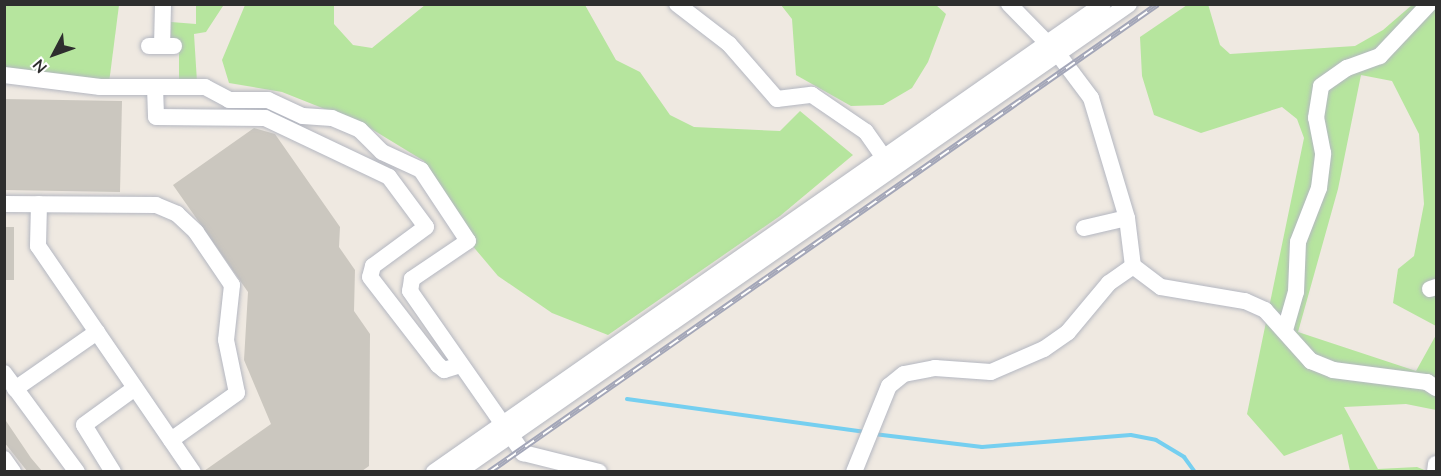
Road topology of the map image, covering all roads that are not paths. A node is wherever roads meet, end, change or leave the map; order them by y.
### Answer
1 (163, 4) edge
2 (677, 4) edge
3 (1103, 4) edge
4 (1129, 4) edge
5 (1429, 4) edge
6 (1013, 6) edge
7 (162, 46) dead end
8 (1053, 49) junction
9 (4, 75) edge
10 (155, 87) junction
11 (884, 158) junction
12 (4, 204) edge
13 (39, 204) junction
14 (1127, 218) junction
15 (1084, 228) dead end
16 (1133, 266) junction
17 (1285, 330) junction
18 (97, 332) junction
19 (460, 365) junction
20 (4, 373) edge
21 (15, 388) junction
22 (135, 388) junction
23 (1437, 388) edge
24 (505, 431) junction
25 (171, 440) junction
26 (4, 459) edge
27 (1437, 464) edge
28 (13, 471) edge
29 (77, 471) edge
30 (113, 471) edge
31 (193, 471) edge
32 (434, 471) edge
33 (458, 471) edge
34 (599, 471) edge
35 (854, 471) edge
36 (1435, 471) edge

1 - 7 street
2 - 11 street
3 - 8 street
4 - 8 street
5 - 17 street
6 - 8 street
8 - 11 street
8 - 14 street
8 - 24 street
9 - 10 street
10 - 19 street
10 - 19 street
11 - 24 street
12 - 13 street
13 - 18 street
13 - 25 street
14 - 15 street
14 - 16 street
16 - 17 street
16 - 35 street
17 - 23 street
18 - 21 street
18 - 22 street
19 - 24 street
20 - 21 street
21 - 29 street
22 - 25 street
22 - 30 street
24 - 32 street
24 - 33 street
24 - 34 street
25 - 31 street
26 - 28 street
27 - 36 street

